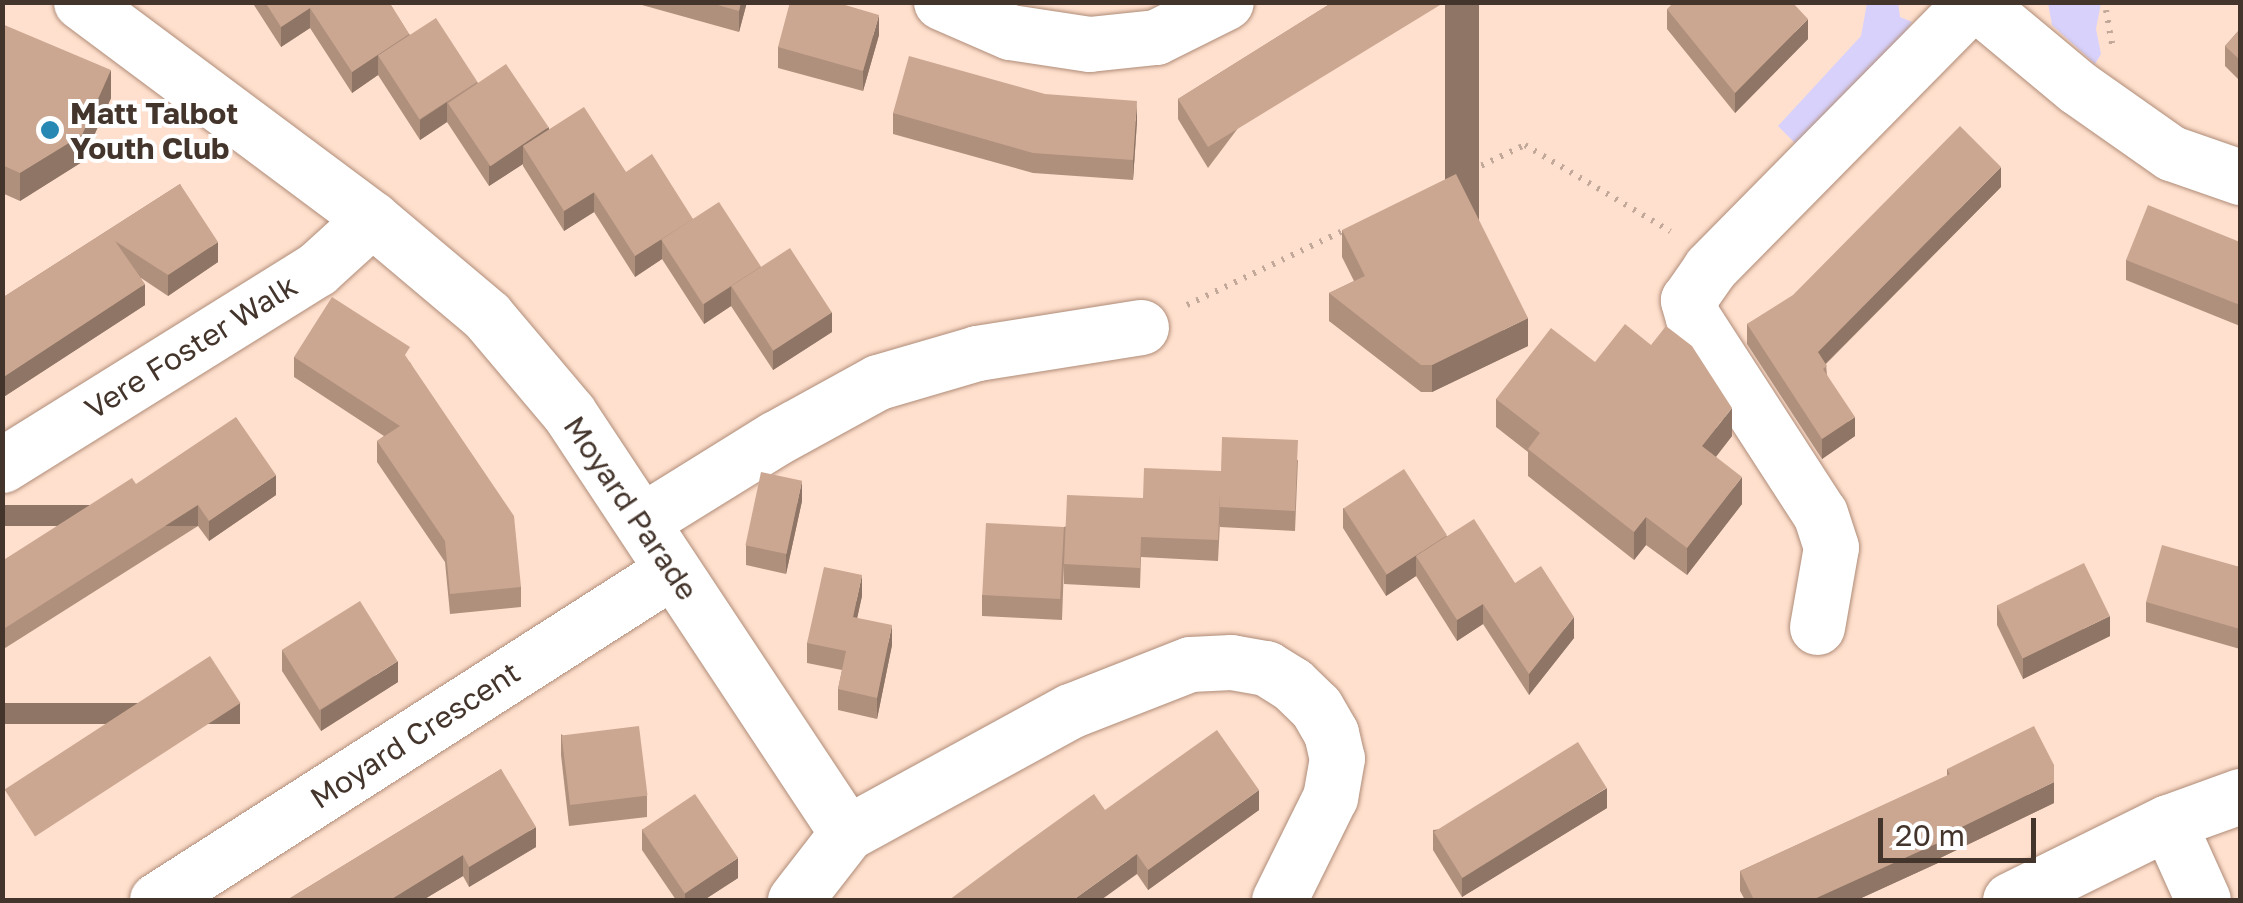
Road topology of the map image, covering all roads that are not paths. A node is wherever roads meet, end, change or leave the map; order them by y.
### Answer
1 (81, 2) edge
2 (941, 2) edge
3 (1226, 2) edge
4 (1973, 2) edge
5 (2240, 177) edge
6 (372, 220) junction
7 (1141, 326) road end
8 (2, 464) edge
9 (642, 522) junction
10 (672, 570) junction
11 (1817, 627) dead end
12 (2240, 796) edge
13 (2168, 822) junction
14 (848, 833) junction
15 (157, 900) edge
16 (795, 900) edge
17 (1279, 900) edge
18 (2010, 900) edge
19 (2202, 900) edge

1 - 6 street, Moyard Parade
2 - 3 street
4 - 5 street
4 - 11 street
6 - 8 street, Vere Foster Walk
6 - 9 street, Moyard Parade
7 - 9 street
9 - 10 street, Moyard Parade
10 - 14 street, Moyard Parade
10 - 15 street, Moyard Crescent
12 - 13 street
13 - 18 street
13 - 19 street
14 - 16 street
14 - 17 street

